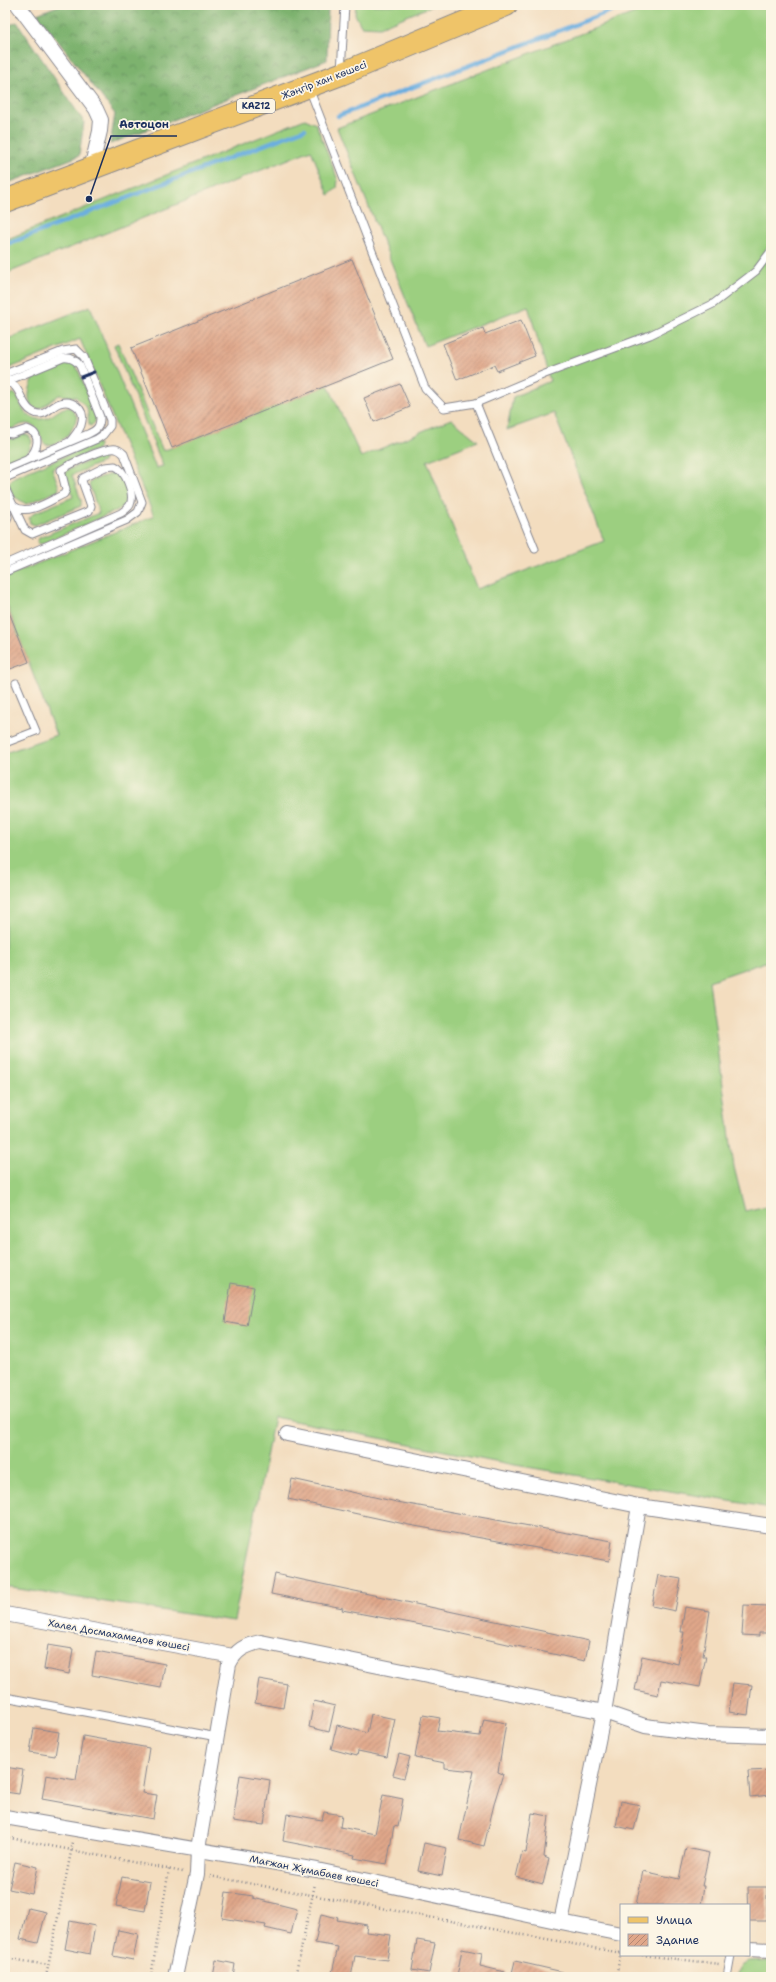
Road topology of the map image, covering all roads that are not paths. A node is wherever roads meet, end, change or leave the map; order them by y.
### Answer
1 (18, 5) edge
2 (345, 5) edge
3 (506, 5) edge
4 (341, 74) junction
5 (308, 86) junction
6 (91, 168) junction
7 (5, 201) edge
8 (771, 251) edge
9 (5, 374) edge
10 (5, 383) edge
11 (476, 403) junction
12 (5, 433) edge
13 (66, 443) junction
14 (25, 461) junction
15 (5, 469) edge
16 (5, 478) edge
17 (5, 488) edge
18 (5, 505) edge
19 (14, 505) junction
20 (5, 514) edge
21 (5, 523) edge
22 (535, 549) dead end
23 (5, 564) edge
24 (5, 572) edge
25 (16, 683) dead end
26 (5, 743) edge
27 (287, 1434) dead end
28 (640, 1506) junction
29 (771, 1526) edge
30 (5, 1614) edge
31 (233, 1656) junction
32 (5, 1697) edge
33 (604, 1712) junction
34 (771, 1736) edge
35 (217, 1737) junction
36 (5, 1817) edge
37 (198, 1849) junction
38 (560, 1922) junction
39 (620, 1934) edge
40 (750, 1950) edge
41 (771, 1950) edge
42 (731, 1956) edge
43 (175, 1977) edge
44 (727, 1977) edge

1 - 6 street
2 - 4 lane
3 - 4 main road, Жәңгір хан көшесі / KAZ12
4 - 5 main road, Жәңгір хан көшесі / KAZ12
5 - 6 main road, Жәңгір хан көшесі / KAZ12
5 - 11 lane
6 - 7 main road, Жәңгір хан көшесі / KAZ12
8 - 11 lane
9 - 16 lane
10 - 13 lane
10 - 13 lane
11 - 22 lane
12 - 14 lane
13 - 14 lane
14 - 15 lane
17 - 19 lane
18 - 20 lane
18 - 21 lane
19 - 23 lane
19 - 24 lane
25 - 26 lane
27 - 28 street
28 - 29 street
28 - 33 street
30 - 31 street, Халел Досмахамедов көшесі
31 - 33 street
31 - 35 street
32 - 35 lane
33 - 34 street
33 - 38 street
35 - 37 street
36 - 37 street, Мағжан Жұмабаев көшесі
37 - 38 street, Мағжан Жұмабаев көшесі
37 - 43 street
38 - 39 street, Мағжан Жұмабаев көшесі
40 - 41 street
42 - 44 lane

